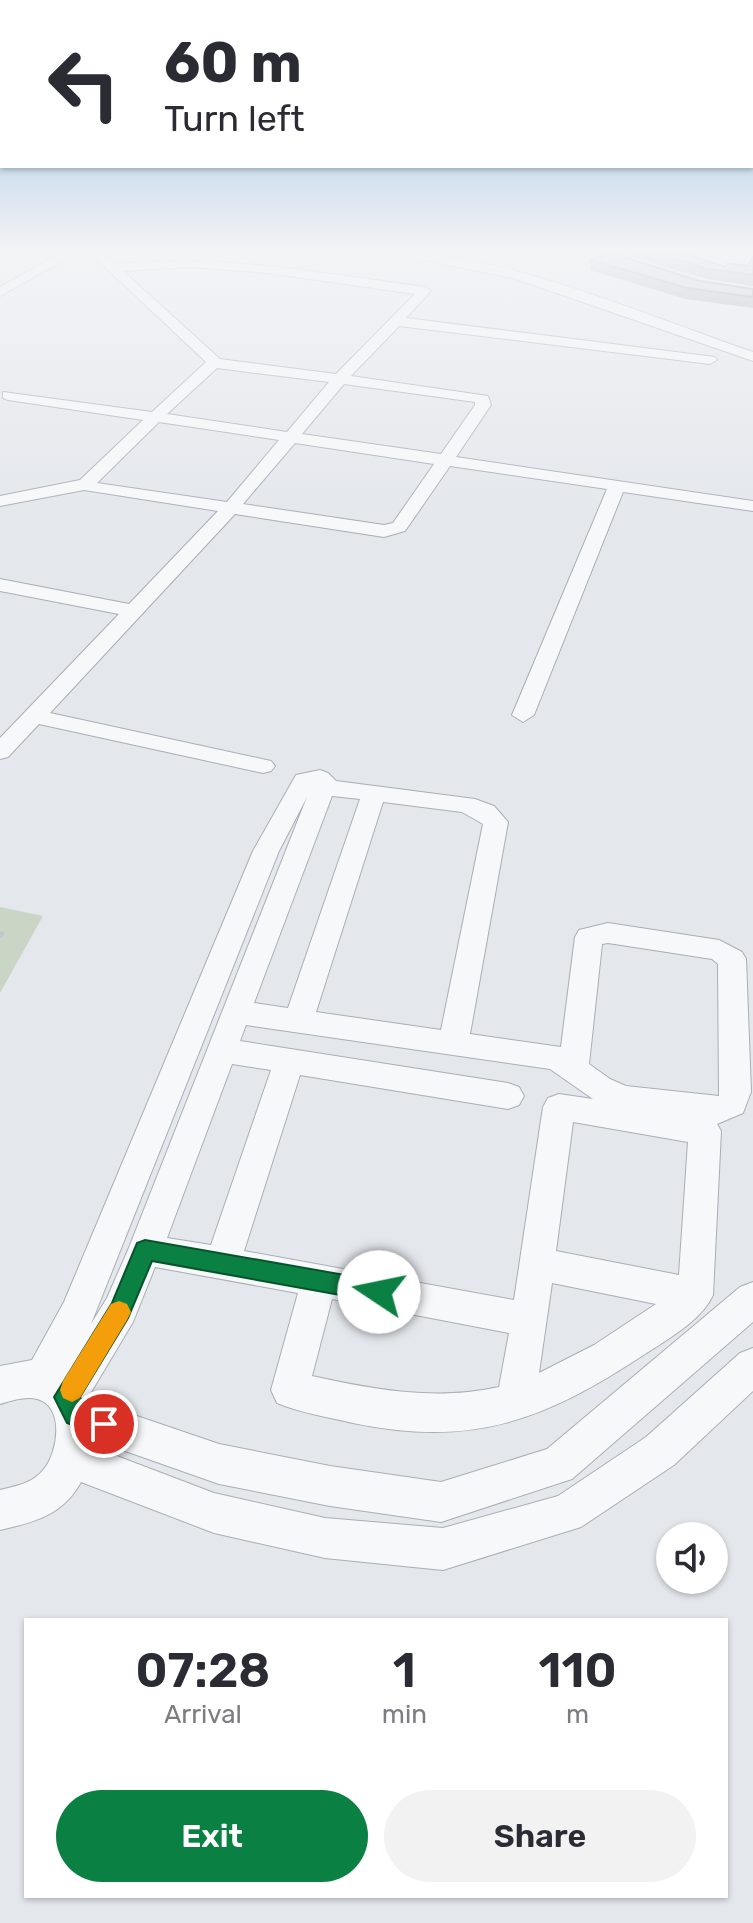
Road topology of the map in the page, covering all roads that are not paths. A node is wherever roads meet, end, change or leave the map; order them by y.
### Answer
1 (193, 342) edge
2 (375, 342) edge
3 (563, 342) edge
4 (709, 342) edge
5 (753, 357) edge
6 (710, 360) dead end
7 (216, 363) junction
8 (341, 378) junction
9 (8, 395) dead end
10 (154, 417) junction
11 (290, 437) junction
12 (445, 460) junction
13 (86, 484) junction
14 (617, 486) junction
15 (0, 501) edge
16 (753, 506) edge
17 (230, 509) junction
18 (0, 585) edge
19 (132, 611) junction
20 (523, 715) dead end
21 (34, 716) junction
22 (0, 752) edge
23 (263, 766) dead end
24 (374, 793) junction
25 (298, 1021) junction
26 (220, 1027) junction
27 (453, 1043) junction
28 (289, 1061) junction
29 (574, 1067) junction
30 (508, 1096) dead end
31 (145, 1250) junction
32 (223, 1262) junction
33 (538, 1264) junction
34 (319, 1280) junction
35 (695, 1295) junction
36 (753, 1299) edge
37 (529, 1320) junction
38 (753, 1366) edge
39 (0, 1385) edge
40 (61, 1398) junction
41 (516, 1401) junction
42 (73, 1459) junction
43 (4, 1514) edge

1 - 7 street
2 - 8 street
3 - 6 street
4 - 5 street
7 - 8 street
7 - 10 street
8 - 11 street
8 - 12 street
9 - 10 street
10 - 11 street
10 - 13 street
11 - 12 street
11 - 17 street
12 - 14 street
12 - 17 street
13 - 15 street
13 - 17 street
14 - 16 street
14 - 20 street
17 - 19 street
18 - 19 street
19 - 21 street
21 - 22 street
21 - 23 street
24 - 25 street
24 - 26 street
24 - 27 street
25 - 26 street
25 - 27 street
26 - 28 street
26 - 31 street
26 - 40 street
27 - 29 street
28 - 30 street
28 - 32 street
29 - 29 street
31 - 32 street
31 - 40 street
32 - 34 street
33 - 35 street
33 - 35 street
33 - 37 street
34 - 37 street
34 - 41 street
35 - 41 street
36 - 40 street
37 - 41 street
38 - 42 street
39 - 40 street
40 - 42 street
42 - 43 street

